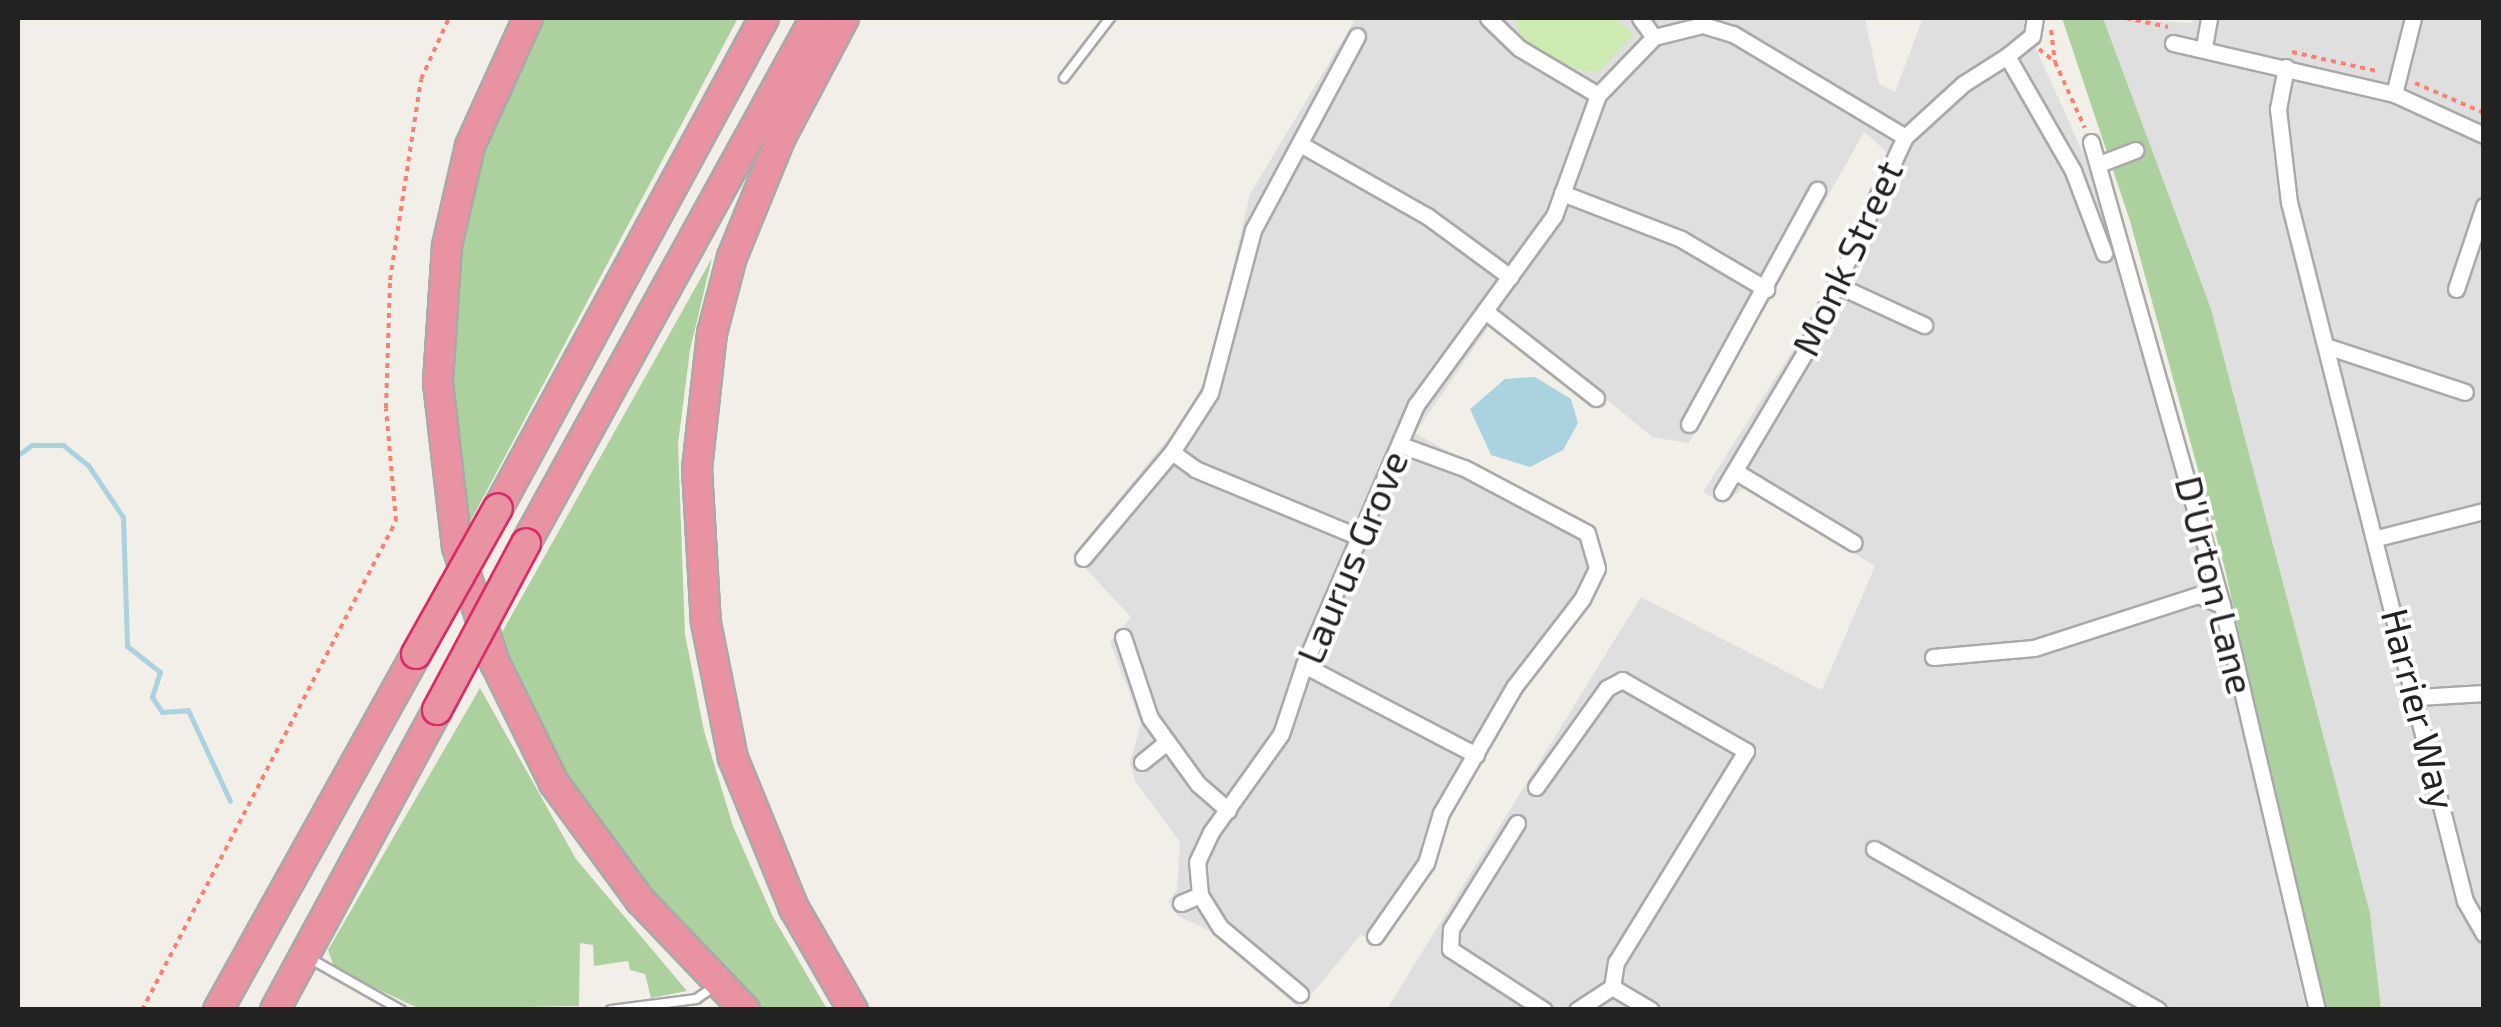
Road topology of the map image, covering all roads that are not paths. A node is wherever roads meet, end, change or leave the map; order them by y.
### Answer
1 (528, 18) edge
2 (764, 18) edge
3 (815, 18) edge
4 (844, 18) edge
5 (1110, 18) edge
6 (1488, 18) edge
7 (1640, 18) edge
8 (2035, 18) edge
9 (2209, 18) edge
10 (2412, 18) edge
11 (1358, 36) dead end
12 (2176, 36) road end
13 (1654, 37) junction
14 (2204, 47) junction
15 (2007, 56) junction
16 (2286, 67) junction
17 (1064, 78) dead end
18 (2394, 94) junction
19 (1598, 95) junction
20 (2484, 135) edge
21 (1904, 137) junction
22 (2091, 142) road end
23 (1300, 144) junction
24 (2134, 150) dead end
25 (2099, 164) junction
26 (1817, 190) dead end
27 (1562, 193) junction
28 (2484, 206) edge
29 (2104, 253) dead end
30 (1510, 277) junction
31 (1837, 285) junction
32 (1766, 289) junction
33 (2456, 289) dead end
34 (1486, 311) junction
35 (1924, 326) dead end
36 (2329, 348) junction
37 (2464, 392) dead end
38 (1596, 398) dead end
39 (1690, 424) dead end
40 (1400, 444) junction
41 (1172, 452) junction
42 (1738, 473) junction
43 (1722, 492) dead end
44 (2484, 511) edge
45 (1359, 537) junction
46 (2377, 538) junction
47 (1854, 543) dead end
48 (1082, 558) dead end
49 (2222, 605) junction
50 (1123, 637) dead end
51 (1933, 657) dead end
52 (1304, 664) junction
53 (2484, 693) edge
54 (2418, 697) junction
55 (1167, 742) junction
56 (1476, 755) junction
57 (1142, 762) dead end
58 (1536, 786) dead end
59 (1228, 810) junction
60 (1517, 824) dead end
61 (1874, 849) dead end
62 (1200, 895) junction
63 (1180, 904) dead end
64 (2484, 934) edge
65 (1375, 936) dead end
66 (305, 955) junction
67 (718, 985) junction
68 (1612, 987) junction
69 (1300, 994) dead end
70 (218, 1010) edge
71 (275, 1010) edge
72 (401, 1010) edge
73 (611, 1010) edge
74 (745, 1010) edge
75 (853, 1010) edge
76 (1544, 1010) edge
77 (1577, 1010) edge
78 (1651, 1010) edge
79 (2158, 1010) edge
80 (2317, 1010) edge

1 - 67 highway
2 - 70 highway, bridge
3 - 66 highway, bridge
4 - 75 highway
5 - 17 lane
6 - 19 street
7 - 13 street
8 - 15 street, Monk Street
9 - 14 street
10 - 18 street
11 - 23 street
12 - 14 street
13 - 19 street, Laurus Grove
13 - 21 street
14 - 16 street
15 - 21 street, Monk Street
15 - 29 street
16 - 18 street
16 - 36 street, Harrier Way
18 - 20 street
19 - 27 street, Laurus Grove
21 - 31 street, Monk Street
22 - 25 street, D'Urton Lane
23 - 30 street
23 - 41 street
24 - 25 street
25 - 49 street, D'Urton Lane
26 - 32 street
27 - 30 street, Laurus Grove
27 - 32 street
28 - 33 street
30 - 34 street, Laurus Grove
31 - 35 street
31 - 42 street, Monk Street
32 - 39 street
34 - 38 street
34 - 40 street, Laurus Grove
36 - 37 street
36 - 46 street, Harrier Way
40 - 45 street, Laurus Grove
40 - 56 street
41 - 45 street
41 - 48 street
42 - 43 street, Monk Street
42 - 47 street
44 - 46 street
45 - 52 street, Laurus Grove
46 - 54 street, Harrier Way
49 - 51 street
49 - 80 street, D'Urton Lane
50 - 55 street
52 - 56 street
52 - 59 street, Laurus Grove
53 - 54 street
54 - 64 street, Harrier Way
55 - 57 street
55 - 59 street
56 - 65 street
58 - 68 street
59 - 62 street, Laurus Grove
60 - 76 street
61 - 79 street
62 - 63 street
62 - 69 street
66 - 71 highway
66 - 72 lane
67 - 73 lane
67 - 74 highway
68 - 77 street
68 - 78 street

